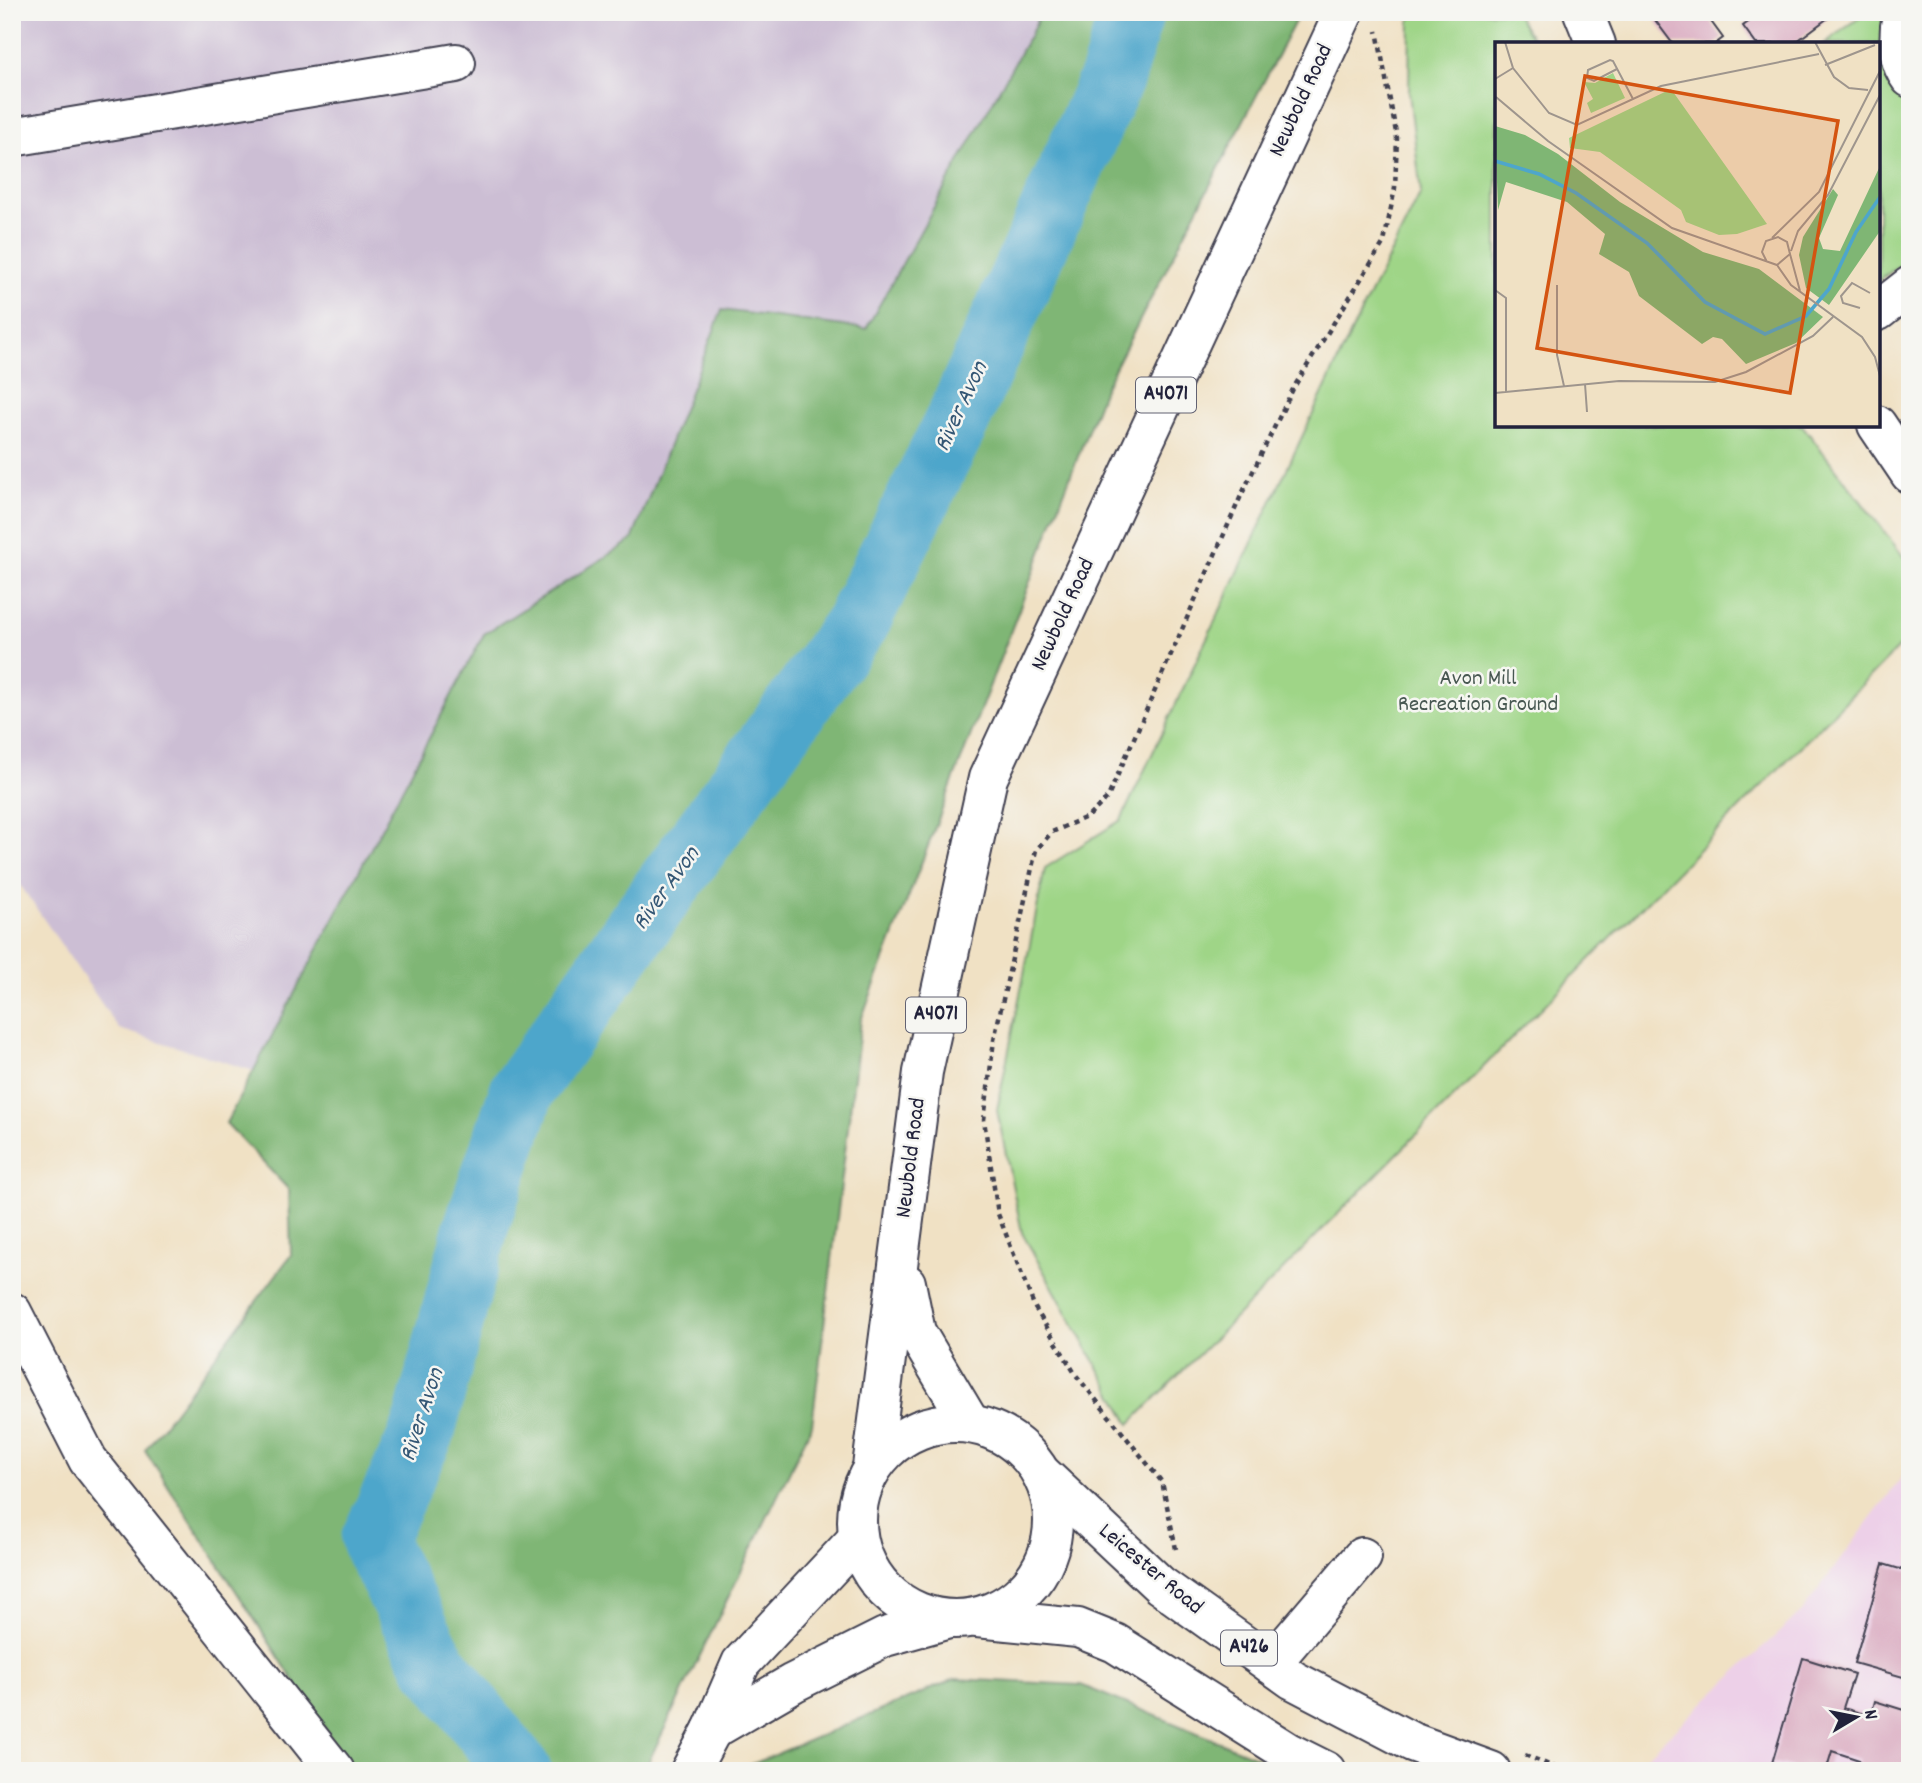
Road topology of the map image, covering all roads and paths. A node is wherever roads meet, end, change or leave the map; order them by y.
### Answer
1 (1583, 12) edge
2 (1361, 18) edge
3 (1910, 18) edge
4 (1596, 42) edge
5 (456, 63) dead end
6 (1910, 78) edge
7 (12, 137) edge
8 (1910, 286) edge
9 (1880, 309) edge
10 (1878, 427) edge
11 (1910, 474) edge
12 (900, 1254) junction
13 (12, 1312) edge
14 (970, 1423) junction
15 (872, 1467) junction
16 (1041, 1472) junction
17 (858, 1538) junction
18 (1177, 1555) dead end
19 (1362, 1556) dead end
20 (962, 1618) junction
21 (1271, 1664) junction
22 (712, 1730) junction
23 (1502, 1761) edge
24 (335, 1771) edge
25 (690, 1771) edge
26 (1326, 1771) edge
27 (1564, 1771) edge

1 - 4 main road
2 - 12 main road, Newbold Road / A4071
2 - 18 path
3 - 6 main road
5 - 7 main road
8 - 9 main road
10 - 11 main road
12 - 14 main road, Newbold Road / A4071
12 - 15 main road, Newbold Road / A4071
13 - 24 main road
14 - 15 main road
14 - 16 main road
15 - 17 main road
16 - 20 main road
16 - 21 main road, Leicester Road / A426
17 - 20 main road
17 - 22 main road
19 - 21 main road
20 - 22 main road
20 - 26 main road
21 - 23 main road, Leicester Road / A426
22 - 25 main road
23 - 27 path

